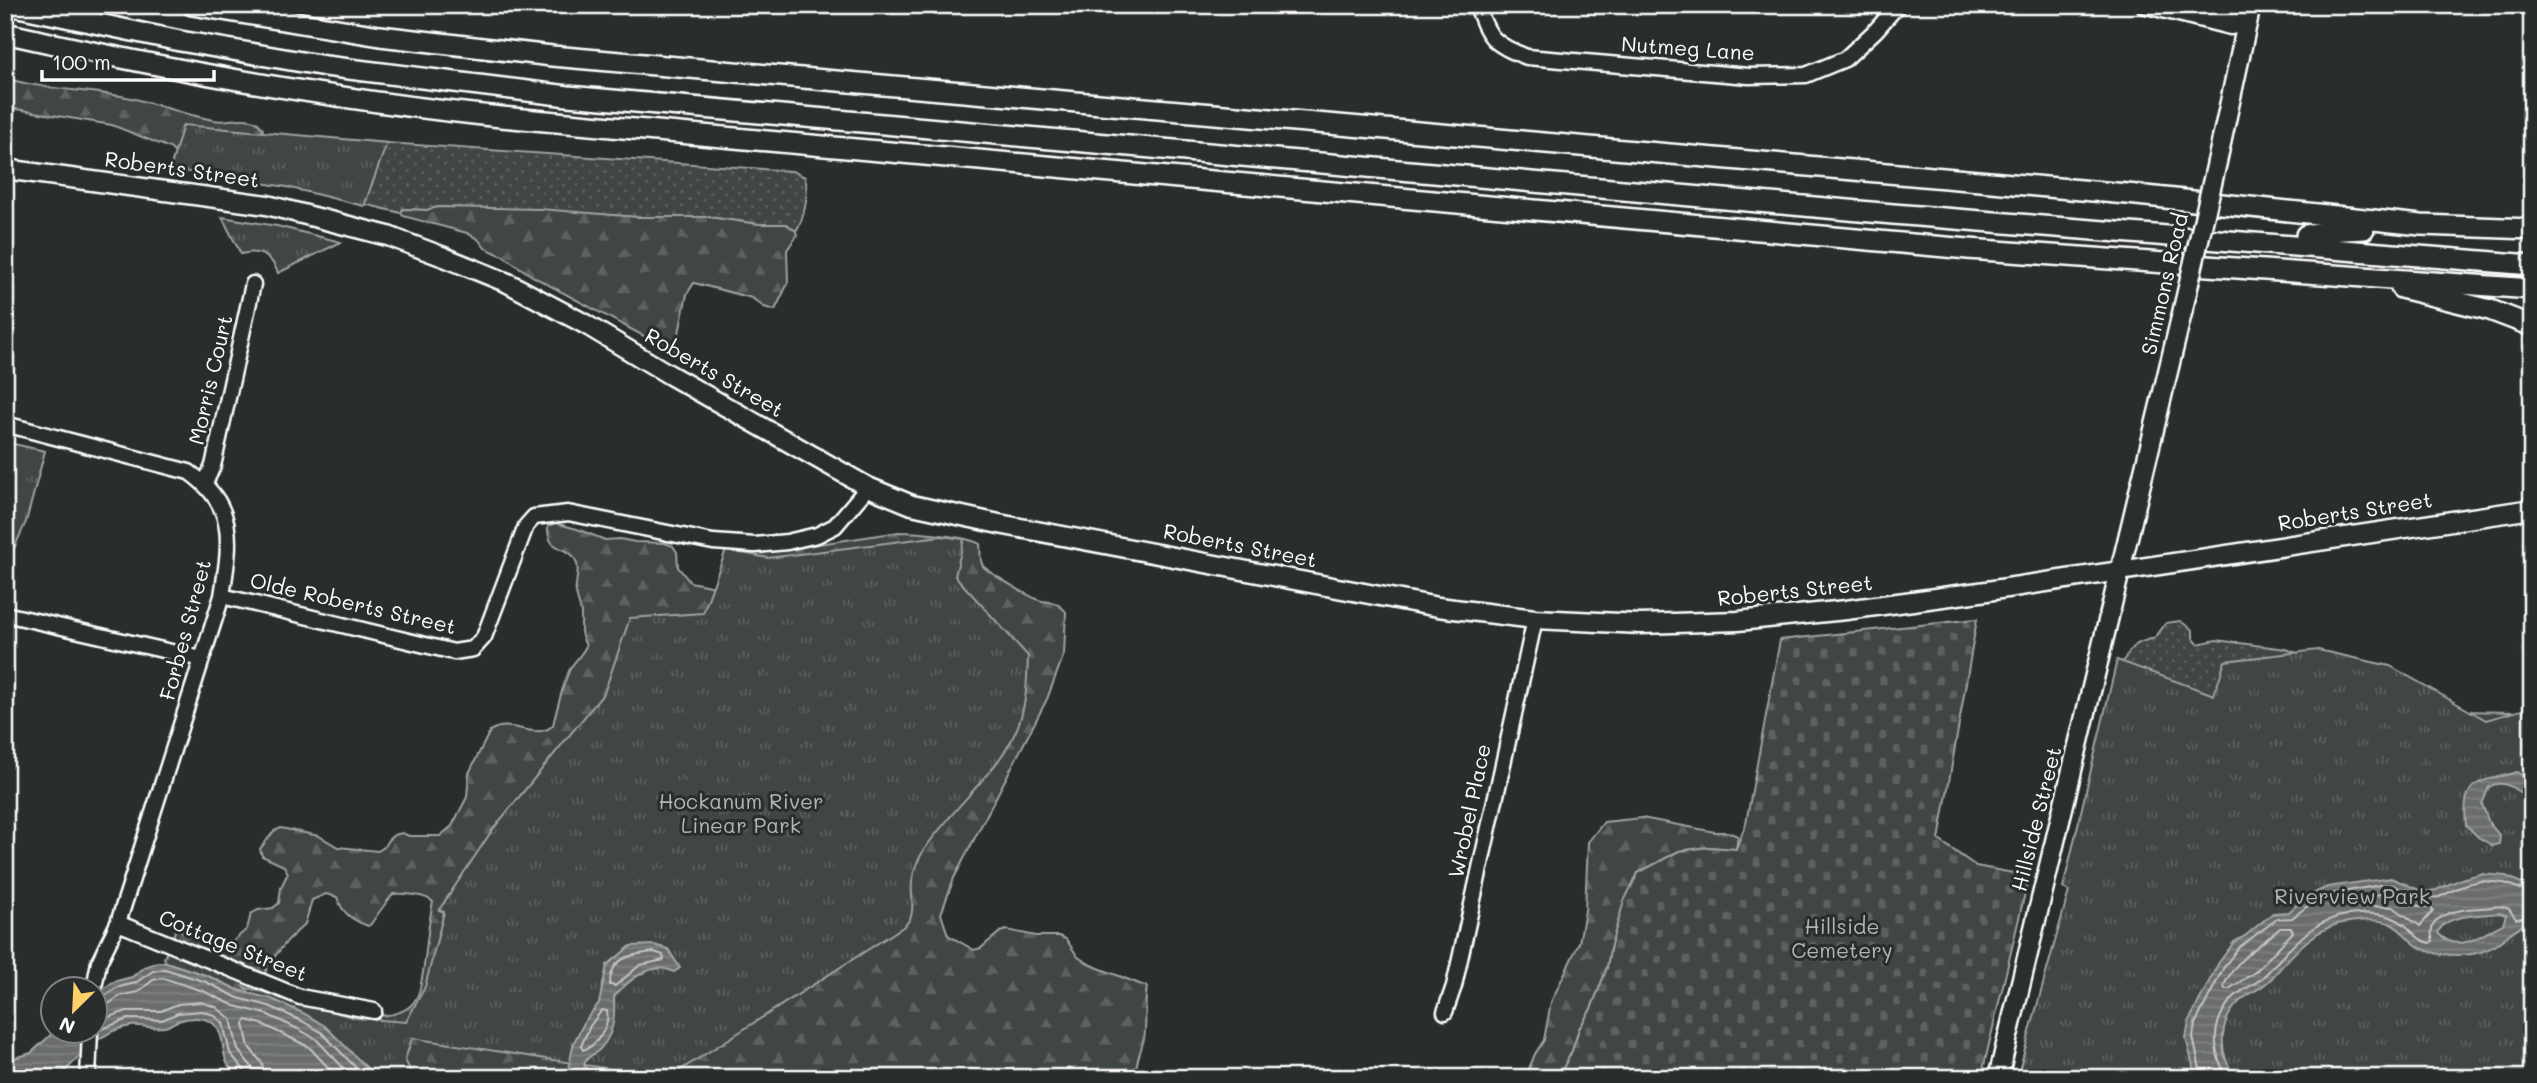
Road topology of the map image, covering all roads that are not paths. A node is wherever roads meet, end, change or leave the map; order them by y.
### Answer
1 (9, 5) edge
2 (67, 5) edge
3 (192, 5) edge
4 (1477, 5) edge
5 (1898, 5) edge
6 (2143, 5) edge
7 (2197, 5) edge
8 (2251, 5) edge
9 (2247, 24) junction
10 (5, 33) edge
11 (5, 169) edge
12 (2421, 225) junction
13 (2532, 229) edge
14 (2306, 235) junction
15 (2532, 253) edge
16 (2532, 265) edge
17 (2374, 278) junction
18 (253, 284) dead end
19 (2532, 289) edge
20 (2532, 326) edge
21 (5, 424) edge
22 (205, 483) junction
23 (868, 486) junction
24 (2532, 509) edge
25 (2120, 572) junction
26 (222, 596) junction
27 (5, 614) edge
28 (1535, 619) junction
29 (202, 659) junction
30 (118, 923) junction
31 (97, 974) edge
32 (374, 1011) dead end
33 (1445, 1012) dead end
34 (89, 1044) edge
35 (88, 1078) edge
36 (1998, 1078) edge

1 - 16 highway
2 - 14 highway
3 - 12 highway
4 - 5 street, Nutmeg Lane
6 - 9 street
7 - 9 street
8 - 9 main road, Simmons Road
9 - 25 main road, Simmons Road, bridge
10 - 17 highway
11 - 23 main road, Roberts Street
12 - 13 highway
12 - 14 highway
14 - 15 highway
17 - 19 highway
17 - 20 highway
18 - 22 street, Morris Court
21 - 22 street
22 - 26 street, Forbes Street
23 - 26 street, Olde Roberts Street
23 - 28 main road, Roberts Street
24 - 25 main road, Roberts Street
25 - 28 main road, Roberts Street
25 - 36 main road, Hillside Street
26 - 29 street, Forbes Street
27 - 29 street
28 - 33 street, Wrobel Place
29 - 30 street, Forbes Street
30 - 31 street, Forbes Street
30 - 32 street, Cottage Street
34 - 35 street

